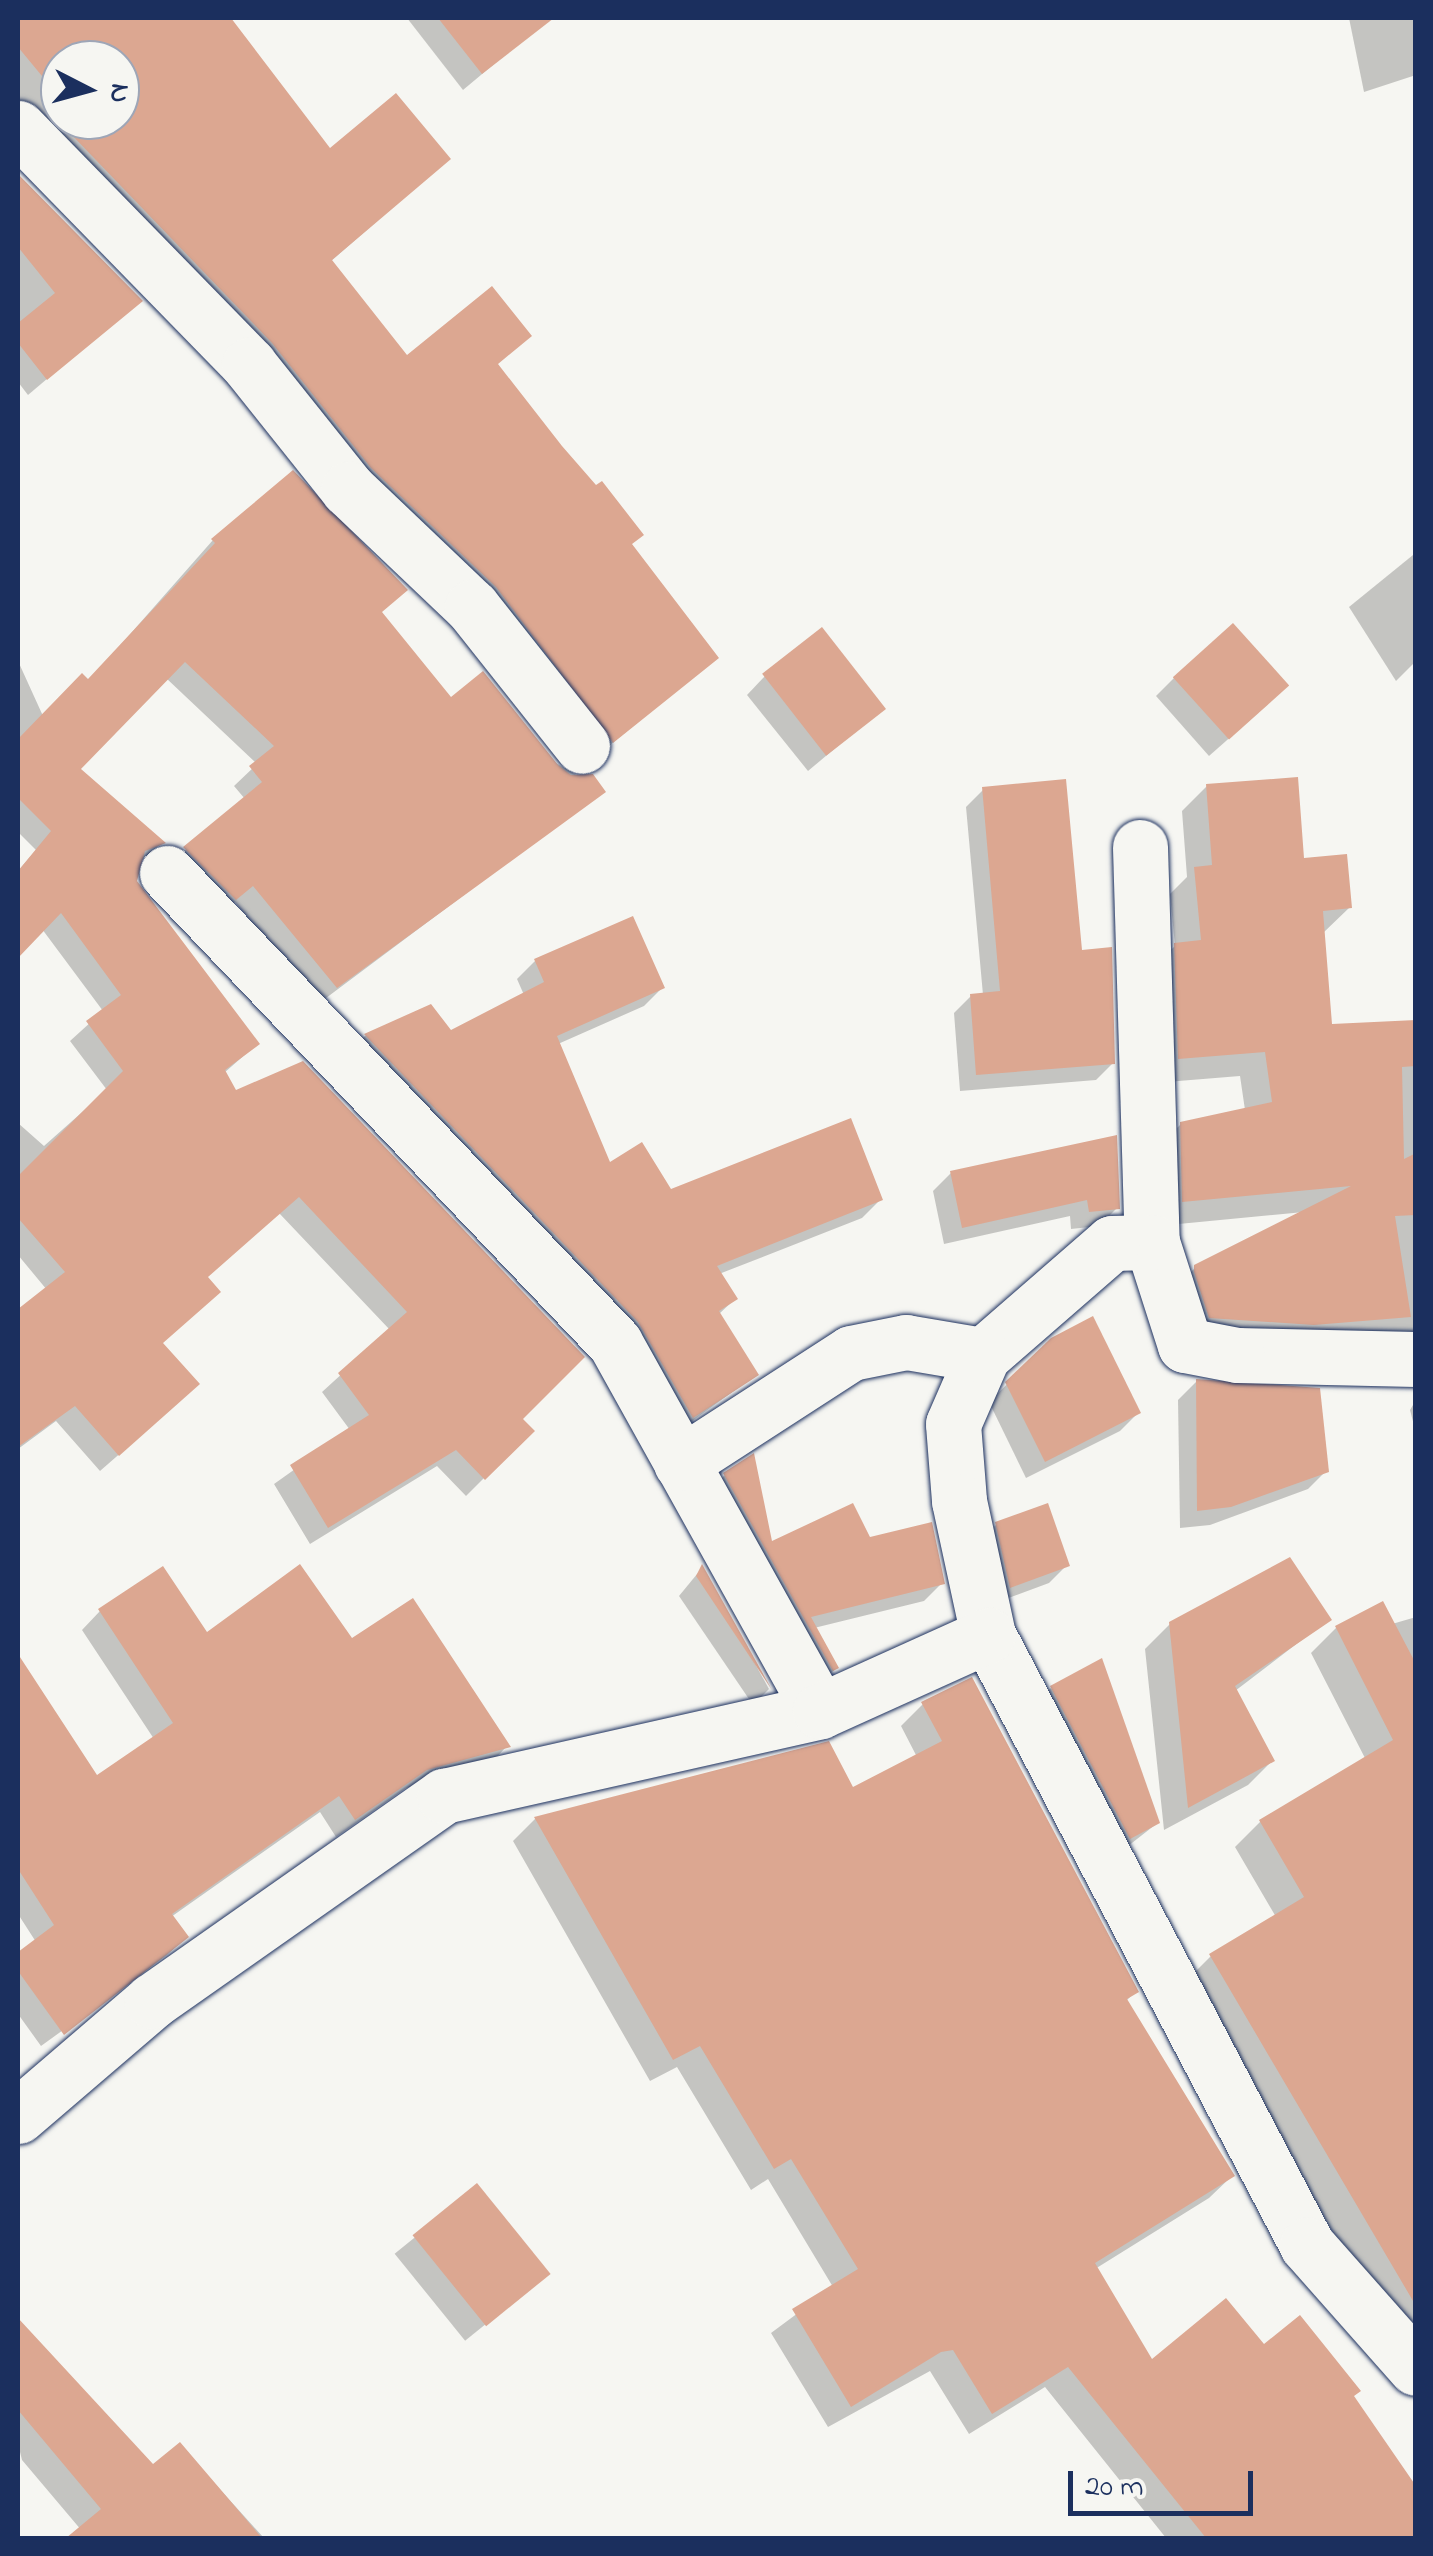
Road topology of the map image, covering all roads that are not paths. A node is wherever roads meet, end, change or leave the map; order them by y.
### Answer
1 (18, 128) edge
2 (582, 746) dead end
3 (1140, 847) dead end
4 (167, 873) dead end
5 (1152, 1242) junction
6 (984, 1356) junction
7 (1416, 1359) edge
8 (680, 1463) junction
9 (988, 1635) junction
10 (820, 1710) junction
11 (18, 2116) edge
12 (1416, 2368) edge

1 - 2 street
3 - 5 street
4 - 8 street
5 - 6 street
5 - 7 street
6 - 8 street
6 - 9 street
8 - 10 street
9 - 10 street
9 - 12 street
10 - 11 street

